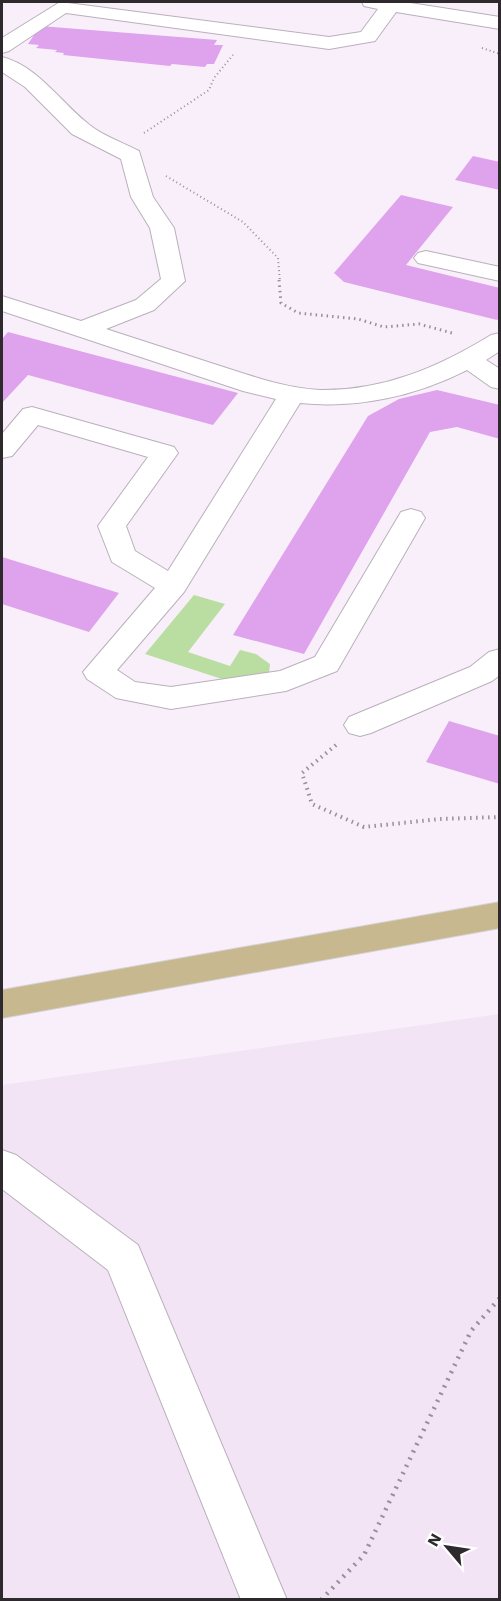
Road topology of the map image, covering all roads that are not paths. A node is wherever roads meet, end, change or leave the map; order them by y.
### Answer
1 (368, 2) edge
2 (391, 5) junction
3 (500, 23) edge
4 (2, 47) edge
5 (2, 63) edge
6 (426, 258) dead end
7 (500, 273) edge
8 (2, 303) edge
9 (79, 329) junction
10 (496, 343) edge
11 (470, 360) junction
12 (500, 381) edge
13 (292, 395) junction
14 (2, 450) edge
15 (411, 518) dead end
16 (174, 585) junction
17 (500, 659) edge
18 (360, 725) road end
19 (500, 915) edge
20 (2, 1004) edge
21 (2, 1167) edge
22 (264, 1599) edge

1 - 2 street
2 - 3 street
2 - 4 street
5 - 9 street
6 - 7 street
8 - 9 street
9 - 13 street
10 - 11 street
11 - 12 street
11 - 13 street
13 - 16 street
14 - 16 street
15 - 16 street
17 - 18 street
19 - 20 main road
21 - 22 street

